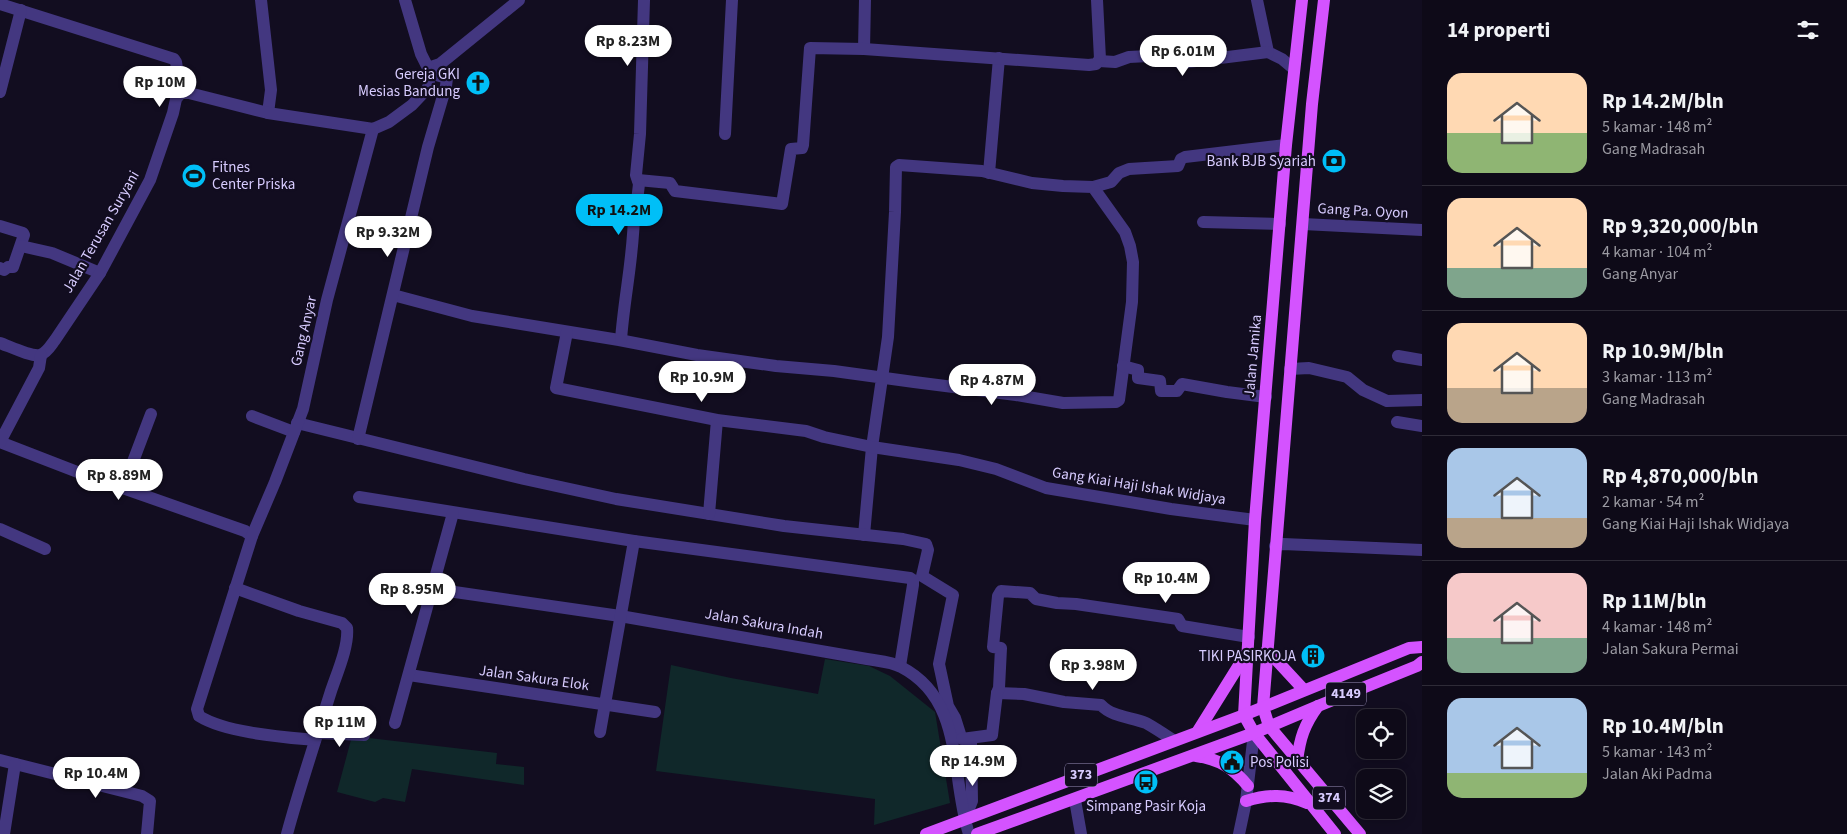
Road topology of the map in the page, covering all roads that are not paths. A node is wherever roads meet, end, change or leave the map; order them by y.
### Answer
1 (260, 0) edge
2 (405, 0) edge
3 (519, 0) edge
4 (644, 0) edge
5 (732, 0) edge
6 (865, 0) edge
7 (1097, 0) edge
8 (1257, 0) edge
9 (1302, 0) edge
10 (1324, 0) edge
11 (0, 4) edge
12 (21, 10) junction
13 (864, 49) junction
14 (1268, 52) junction
15 (999, 58) junction
16 (1100, 60) junction
17 (1294, 69) junction
18 (429, 70) junction
19 (0, 92) edge
20 (181, 93) junction
21 (268, 113) junction
22 (373, 129) junction
23 (725, 134) dead end
24 (1286, 145) junction
25 (989, 173) junction
26 (638, 180) junction
27 (1093, 187) junction
28 (1203, 222) dead end
29 (1280, 224) junction
30 (1302, 224) junction
31 (0, 226) edge
32 (1422, 230) edge
33 (21, 246) junction
34 (0, 268) edge
35 (100, 273) junction
36 (393, 295) junction
37 (568, 332) junction
38 (621, 340) junction
39 (0, 343) edge
40 (41, 354) junction
41 (1398, 356) dead end
42 (1422, 360) edge
43 (1123, 366) junction
44 (1290, 369) junction
45 (881, 378) junction
46 (1266, 397) junction
47 (1422, 400) edge
48 (151, 414) dead end
49 (252, 416) dead end
50 (717, 420) junction
51 (1397, 422) dead end
52 (1422, 426) edge
53 (296, 428) junction
54 (358, 438) junction
55 (0, 442) edge
56 (872, 447) junction
57 (123, 488) junction
58 (359, 497) dead end
59 (453, 513) junction
60 (709, 514) junction
61 (1256, 520) junction
62 (0, 530) edge
63 (864, 535) junction
64 (252, 536) junction
65 (634, 541) junction
66 (1275, 546) junction
67 (45, 549) dead end
68 (1422, 550) edge
69 (234, 588) junction
70 (434, 589) junction
71 (620, 616) junction
72 (1249, 637) junction
73 (1422, 647) edge
74 (1267, 650) junction
75 (1248, 652) junction
76 (1422, 662) edge
77 (900, 666) junction
78 (409, 676) junction
79 (1304, 690) junction
80 (997, 692) junction
81 (604, 704) junction
82 (1318, 706) junction
83 (1262, 707) junction
84 (655, 712) dead end
85 (1244, 715) junction
86 (395, 723) dead end
87 (1269, 726) junction
88 (1198, 731) junction
89 (600, 732) dead end
90 (1254, 733) junction
91 (364, 735) dead end
92 (316, 736) junction
93 (962, 739) junction
94 (1173, 740) junction
95 (1193, 756) junction
96 (0, 760) edge
97 (1297, 761) junction
98 (15, 764) junction
99 (1248, 786) junction
100 (1075, 800) junction
101 (1246, 800) junction
102 (1309, 804) junction
103 (964, 816) junction
104 (995, 831) edge
105 (4, 834) edge
106 (148, 834) edge
107 (286, 834) edge
108 (926, 834) edge
109 (970, 834) edge
110 (977, 834) edge
111 (1081, 834) edge
112 (1239, 834) edge
113 (1335, 834) edge
114 (1360, 834) edge

1 - 21 street
2 - 18 street
3 - 18 street
4 - 26 street
5 - 23 street
6 - 13 street
7 - 16 street
8 - 14 street
9 - 17 main road, Jalan Jamika
10 - 30 main road
11 - 12 street
12 - 19 street
12 - 20 street
13 - 15 street
13 - 26 street
14 - 16 street
14 - 17 street
15 - 16 street
15 - 25 street
17 - 24 main road, Jalan Jamika
18 - 22 street
18 - 36 street
20 - 21 street
20 - 35 street, Jalan Terusan Suryani
21 - 22 street
22 - 53 street, Gang Anyar
24 - 27 street
24 - 29 main road, Jalan Jamika
25 - 27 street
25 - 45 street
26 - 38 street
27 - 43 street
28 - 29 street
29 - 46 main road, Jalan Jamika
30 - 32 street, Gang Pa. Oyon
30 - 44 main road
31 - 33 street
33 - 34 street
33 - 35 street
35 - 40 street, Jalan Terusan Suryani
36 - 37 street
36 - 54 street
37 - 38 street
37 - 50 street, Gang Kiai Haji Ishak Widjaya
38 - 45 street
39 - 40 street
40 - 55 street
41 - 42 street
43 - 45 street
43 - 46 street
44 - 47 street
44 - 66 main road
45 - 56 street
46 - 61 main road, Jalan Jamika
48 - 57 street
49 - 53 street
50 - 56 street, Gang Kiai Haji Ishak Widjaya
50 - 60 street
51 - 52 street
53 - 54 street
53 - 64 street, Gang Anyar
54 - 60 street
55 - 57 street
56 - 61 street, Gang Kiai Haji Ishak Widjaya
56 - 63 street
57 - 64 street
58 - 59 street
59 - 65 street
59 - 70 street
60 - 63 street
61 - 72 main road, Jalan Jamika
62 - 67 street
63 - 93 street
64 - 69 street, Gang Anyar
65 - 71 street
65 - 77 street
66 - 68 street
66 - 74 main road
69 - 92 street
69 - 92 street, Gang Anyar
70 - 71 street, Jalan Sakura Indah
70 - 78 street
71 - 77 street, Jalan Sakura Indah
71 - 81 street
72 - 75 main road, Jalan Jamika
72 - 80 street
73 - 79 main road, 4149
74 - 79 main road
74 - 83 main road
75 - 85 main road, Jalan Jamika
75 - 88 main road
76 - 82 main road, 4149
77 - 103 street, Jalan Sakura Indah
78 - 81 street, Jalan Sakura Elok
78 - 86 street
79 - 83 main road, 4149
80 - 93 street
80 - 94 street
81 - 84 street, Jalan Sakura Elok
81 - 89 street
82 - 87 main road, 4149
82 - 97 main road
83 - 85 main road, 4149
83 - 87 main road, 374
85 - 88 main road, 373
85 - 90 main road, 374
87 - 90 main road, 4149
87 - 97 main road, 374
88 - 94 main road, 373
90 - 95 main road, 373
90 - 99 street
90 - 102 main road, 374
91 - 92 street
92 - 107 street
93 - 103 street
94 - 103 main road, 373
95 - 99 main road
95 - 100 main road, 373
96 - 98 street
97 - 114 main road, 374
98 - 105 street
98 - 106 street
99 - 101 street
100 - 104 main road, 373
100 - 111 street
101 - 102 main road
101 - 112 street
102 - 113 main road, 374
103 - 108 main road, 373
103 - 109 street, Jalan Sakura Indah
104 - 110 main road, 373

